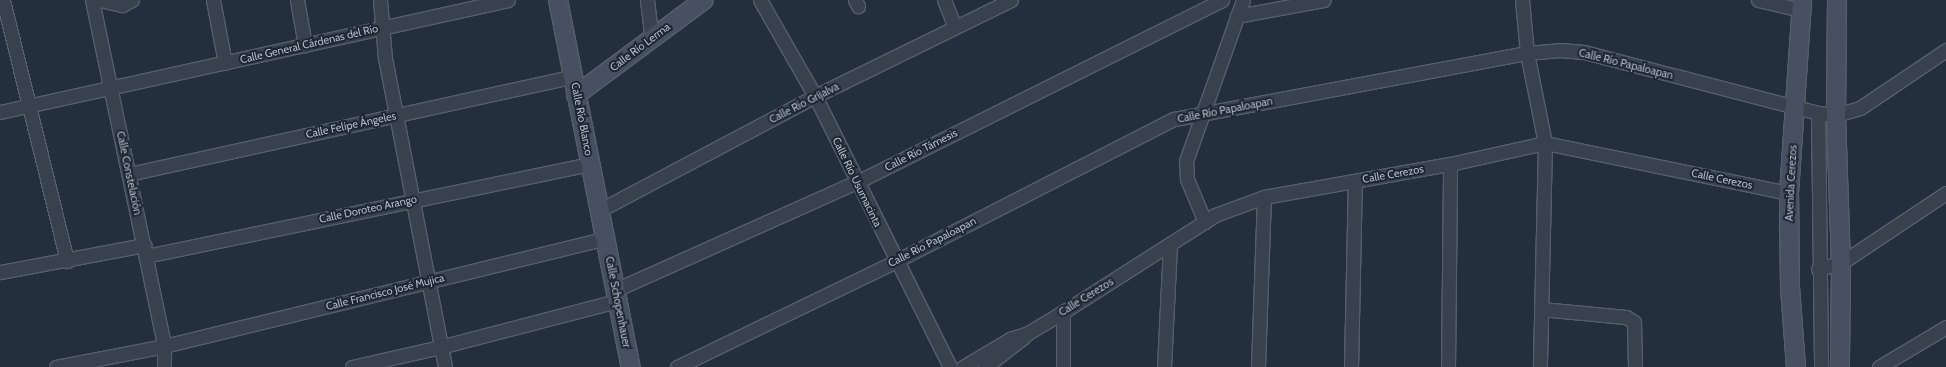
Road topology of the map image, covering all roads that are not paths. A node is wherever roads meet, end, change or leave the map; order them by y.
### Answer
1 (3, 0) edge
2 (92, 0) edge
3 (100, 0) edge
4 (132, 0) edge
5 (213, 0) edge
6 (297, 0) edge
7 (380, 0) edge
8 (508, 0) edge
9 (558, 0) edge
10 (647, 0) edge
11 (704, 0) edge
12 (760, 0) edge
13 (944, 0) edge
14 (1011, 0) edge
15 (1222, 0) edge
16 (1244, 0) edge
17 (1324, 0) edge
18 (1522, 0) edge
19 (1758, 0) edge
20 (1837, 0) edge
21 (472, 4) edge
22 (1802, 5) edge
23 (1238, 16) junction
24 (955, 27) junction
25 (382, 28) junction
26 (652, 38) junction
27 (306, 45) junction
28 (1946, 50) edge
29 (1527, 53) junction
30 (225, 63) junction
31 (573, 76) junction
32 (111, 89) junction
33 (576, 95) junction
34 (815, 96) junction
35 (29, 106) junction
36 (1796, 107) junction
37 (0, 112) edge
38 (1818, 113) junction
39 (1201, 114) junction
40 (395, 115) junction
41 (1836, 115) junction
42 (1545, 143) junction
43 (591, 164) junction
44 (1450, 164) junction
45 (129, 174) junction
46 (1355, 181) junction
47 (857, 182) junction
48 (1789, 193) junction
49 (1946, 193) edge
50 (1264, 197) junction
51 (411, 199) junction
52 (600, 210) junction
53 (1205, 222) junction
54 (606, 238) junction
55 (1170, 244) junction
56 (145, 250) junction
57 (67, 261) junction
58 (896, 261) junction
59 (1841, 263) junction
60 (1818, 269) junction
61 (0, 272) edge
62 (427, 281) junction
63 (616, 296) junction
64 (1541, 309) junction
65 (1063, 312) junction
66 (1946, 327) edge
67 (1028, 333) junction
68 (164, 346) junction
69 (440, 347) junction
70 (56, 367) edge
71 (164, 367) edge
72 (352, 367) edge
73 (445, 367) edge
74 (631, 367) edge
75 (677, 367) edge
76 (950, 367) edge
77 (963, 367) edge
78 (985, 367) edge
79 (1063, 367) edge
80 (1164, 367) edge
81 (1258, 367) edge
82 (1351, 367) edge
83 (1448, 367) edge
84 (1540, 367) edge
85 (1635, 367) edge
86 (1796, 367) edge
87 (1821, 367) edge
88 (1840, 367) edge
89 (1879, 367) edge

1 - 35 street
2 - 32 street, Calle Constelación
3 - 4 street
5 - 30 street
6 - 27 street
7 - 25 street
8 - 21 street, Calle General Cárdenas del Río
9 - 31 street, Calle Río Blanco
10 - 26 street
11 - 26 street, Calle Río Lerma
12 - 34 street, Calle Río Usumacinta
13 - 24 street
14 - 24 street, Calle Río Grijalva
15 - 47 street, Calle Río Támesis
16 - 23 street
17 - 23 street
18 - 29 street
19 - 22 street
20 - 41 street
21 - 25 street, Calle General Cárdenas del Río
22 - 36 street, Avenida Cerezos
23 - 39 street
24 - 34 street, Calle Río Grijalva
25 - 27 street, Calle General Cárdenas del Río
25 - 40 street
26 - 33 street, Calle Río Lerma
27 - 30 street, Calle General Cárdenas del Río
28 - 41 street
29 - 36 street, Calle Río Papaloapan
29 - 39 street, Calle Río Papaloapan
29 - 42 street
30 - 32 street, Calle General Cárdenas del Río
31 - 33 street, Calle Río Blanco
31 - 40 street, Calle Felipe Ángeles
32 - 35 street, Calle General Cárdenas del Río
32 - 45 street, Calle Constelación
33 - 43 street, Calle Río Blanco
34 - 47 street, Calle Río Usumacinta
34 - 52 street, Calle Río Grijalva
35 - 37 street, Calle General Cárdenas del Río
35 - 57 street
36 - 38 street, Calle Río Papaloapan
36 - 48 street, Avenida Cerezos
38 - 41 street, Calle Río Papaloapan
38 - 60 street
39 - 53 street
39 - 58 street, Calle Río Papaloapan
40 - 45 street, Calle Felipe Ángeles
40 - 51 street
41 - 59 street
42 - 44 street, Calle Cerezos
42 - 48 street, Calle Cerezos
42 - 64 street
43 - 51 street, Calle Doroteo Arango
43 - 52 street, Calle Río Blanco
44 - 46 street, Calle Cerezos
44 - 83 street
45 - 56 street, Calle Constelación
46 - 50 street, Calle Cerezos
46 - 82 street
47 - 58 street, Calle Río Usumacinta
47 - 63 street, Calle Río Támesis
48 - 86 street, Avenida Cerezos
49 - 59 street
50 - 53 street, Calle Cerezos
50 - 81 street
51 - 56 street, Calle Doroteo Arango
51 - 62 street
52 - 54 street, Calle Río Blanco
53 - 55 street, Calle Cerezos
54 - 62 street, Calle Francisco José Mujica
54 - 63 street, Calle Schopenhauer
55 - 65 street, Calle Cerezos
55 - 80 street
56 - 57 street, Calle Doroteo Arango
56 - 68 street, Calle Constelación
57 - 61 street, Calle Doroteo Arango
58 - 75 street, Calle Río Papaloapan
58 - 76 street, Calle Río Usumacinta
59 - 60 street
59 - 88 street
60 - 87 street
62 - 68 street, Calle Francisco José Mujica
62 - 69 street
63 - 69 street, Calle Río Támesis
63 - 74 street, Calle Schopenhauer
64 - 84 street
64 - 85 street
65 - 67 street, Calle Cerezos
65 - 79 street
66 - 89 street
67 - 77 street, Calle Cerezos
67 - 78 street, Calle Cerezos
68 - 70 street, Calle Francisco José Mujica
68 - 71 street, Calle Constelación
69 - 72 street, Calle Río Támesis
69 - 73 street

